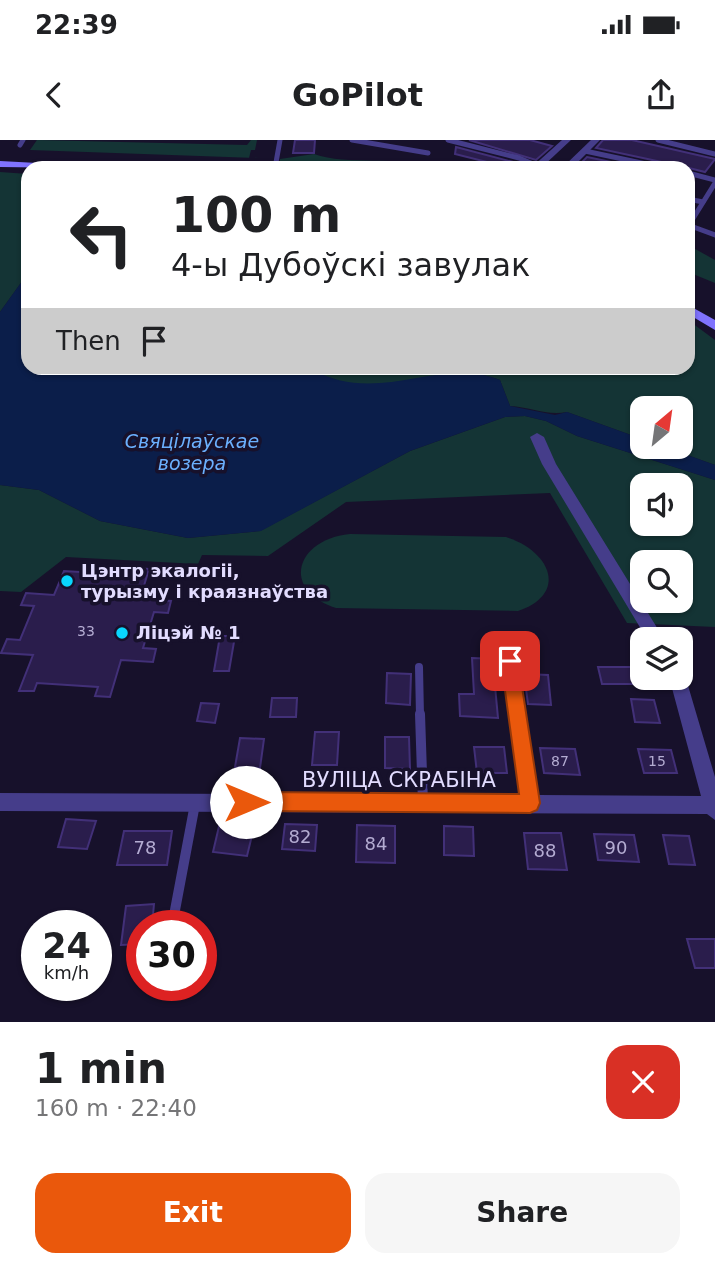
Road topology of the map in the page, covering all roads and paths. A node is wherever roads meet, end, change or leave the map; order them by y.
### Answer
1 (280, 140) edge
2 (352, 140) edge
3 (412, 140) edge
4 (448, 140) edge
5 (567, 140) edge
6 (597, 140) edge
7 (658, 140) edge
8 (401, 147) junction
9 (584, 151) junction
10 (714, 152) edge
11 (428, 153) dead end
12 (276, 161) edge
13 (525, 161) edge
14 (544, 161) edge
15 (574, 161) edge
16 (632, 161) edge
17 (0, 164) edge
18 (21, 165) edge
19 (695, 175) edge
20 (715, 181) edge
21 (695, 200) edge
22 (703, 202) junction
23 (695, 214) edge
24 (695, 228) edge
25 (715, 235) edge
26 (695, 312) edge
27 (712, 321) edge
28 (537, 437) dead end
29 (649, 627) edge
30 (510, 661) dead end
31 (419, 667) dead end
32 (682, 690) edge
33 (196, 801) junction
34 (0, 802) edge
35 (423, 803) junction
36 (530, 803) junction
37 (714, 808) edge
38 (175, 910) edge

1 - 12 lane
2 - 8 lane
3 - 8 lane
4 - 13 lane
5 - 14 street
6 - 9 street
7 - 10 lane
8 - 11 lane
9 - 15 street
9 - 16 lane
17 - 18 street
19 - 20 lane
20 - 22 lane
21 - 22 lane
22 - 23 lane
24 - 25 lane
26 - 27 street
28 - 29 street
30 - 36 street
31 - 35 lane
32 - 37 street
33 - 34 street, ВУЛІЦА СКРАБІНА
33 - 35 street, ВУЛІЦА СКРАБІНА
33 - 38 lane
35 - 36 street, ВУЛІЦА СКРАБІНА
36 - 37 street, ВУЛІЦА СКРАБІНА

